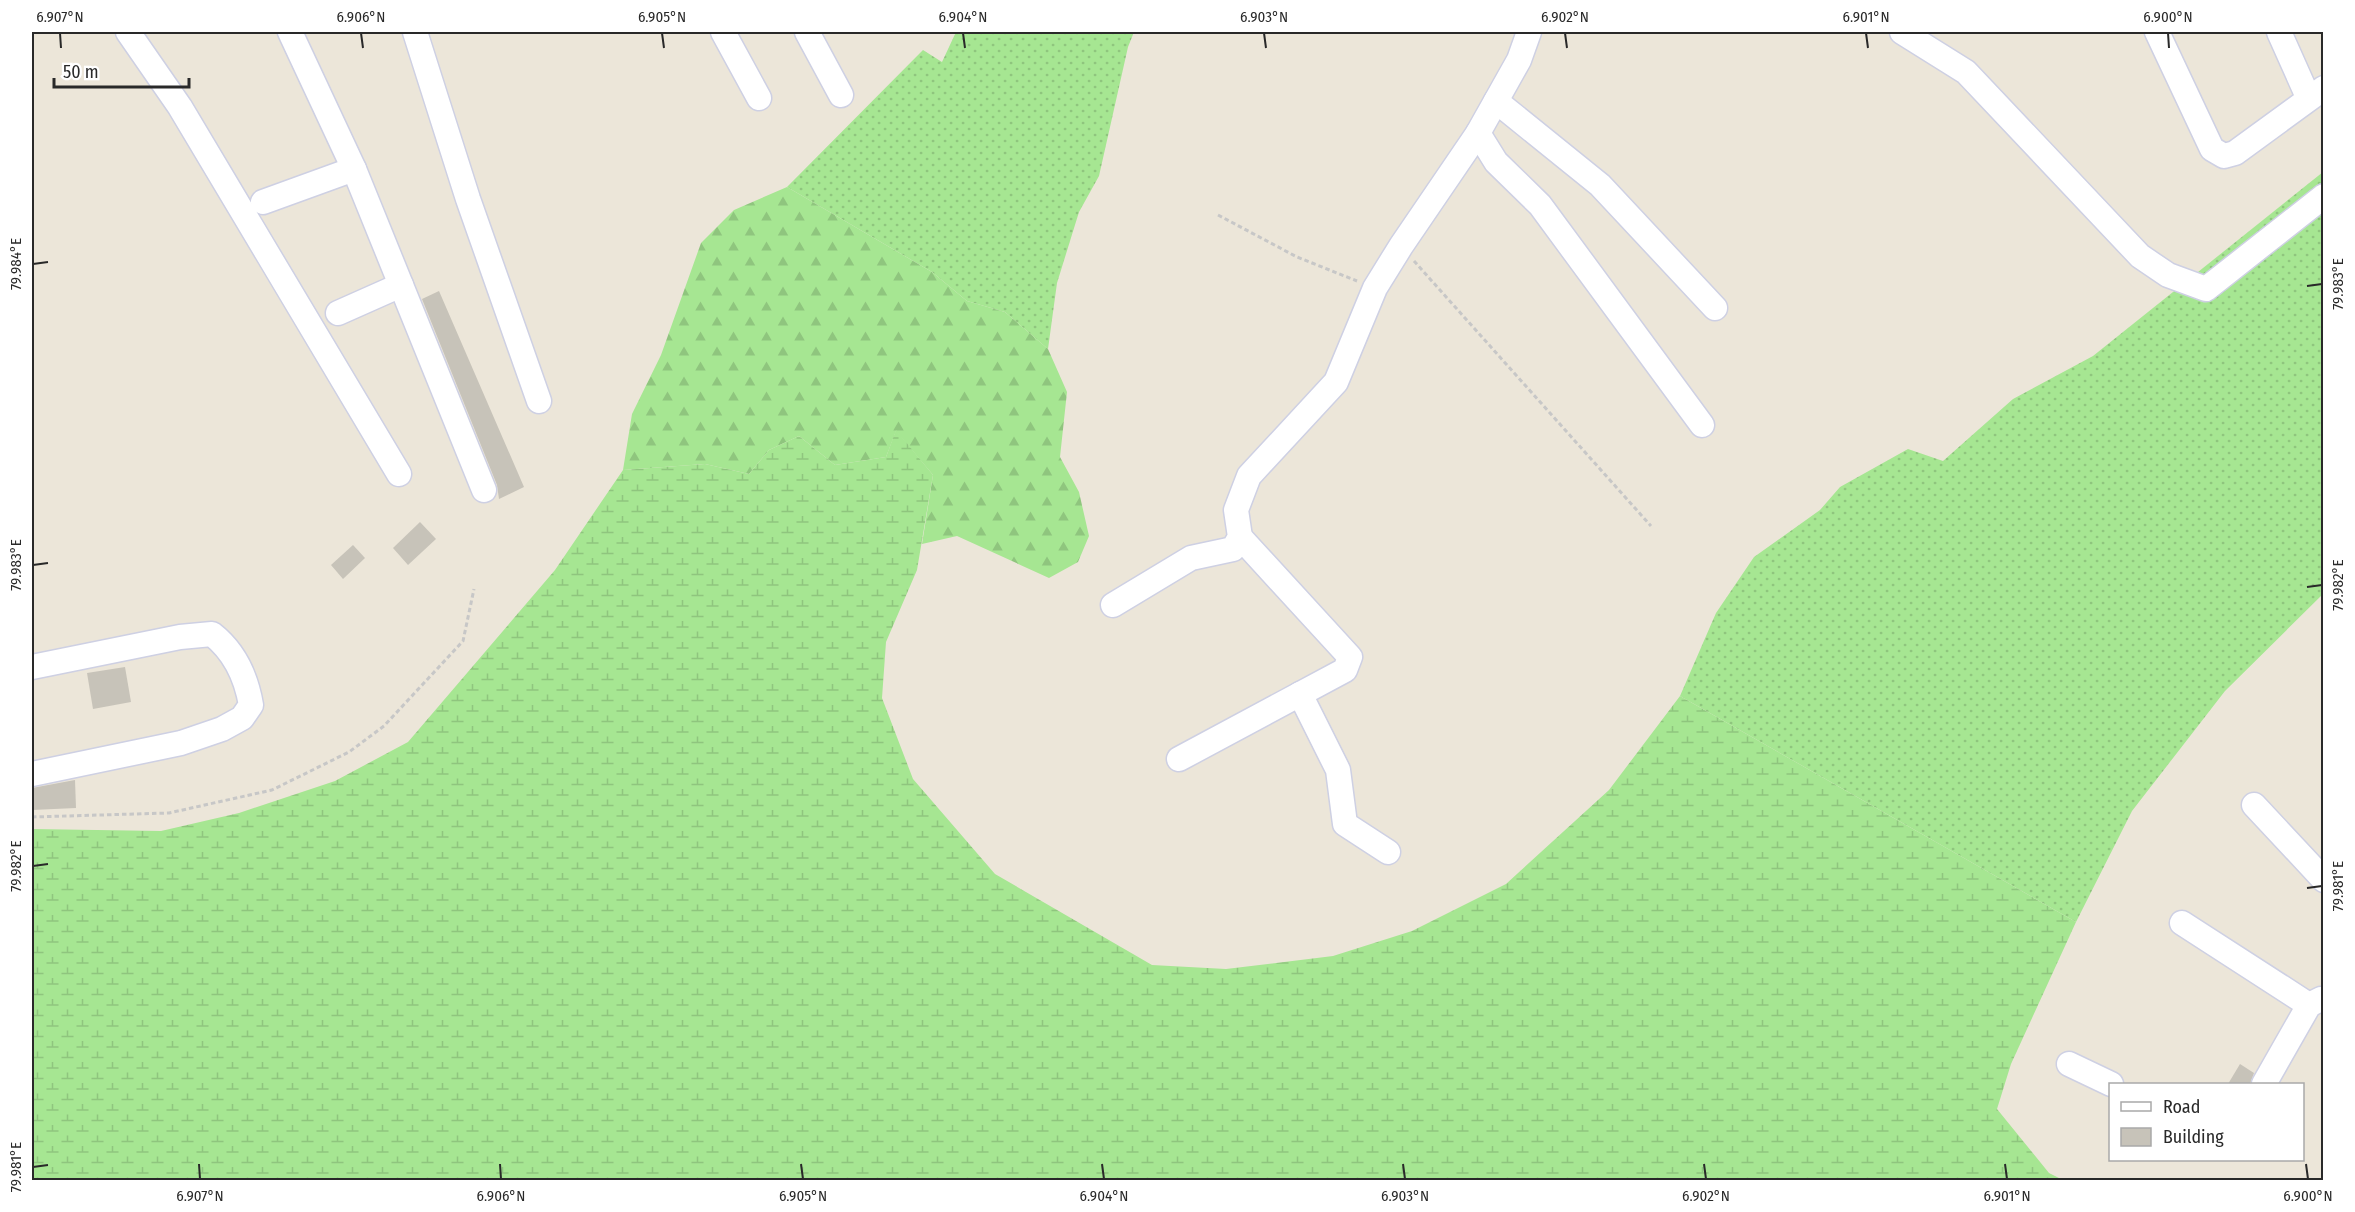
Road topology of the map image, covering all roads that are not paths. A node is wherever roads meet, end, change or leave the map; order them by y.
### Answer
1 (128, 32) edge
2 (290, 32) edge
3 (415, 32) edge
4 (723, 32) edge
5 (807, 32) edge
6 (1529, 32) edge
7 (1902, 32) edge
8 (2157, 32) edge
9 (2279, 32) edge
10 (2316, 93) edge
11 (841, 95) dead end
12 (759, 98) dead end
13 (1496, 101) junction
14 (1478, 133) junction
15 (354, 169) junction
16 (2324, 196) edge
17 (262, 202) dead end
18 (401, 285) junction
19 (1715, 308) dead end
20 (338, 313) dead end
21 (539, 401) dead end
22 (1702, 425) dead end
23 (399, 474) dead end
24 (484, 490) dead end
25 (1240, 537) junction
26 (1113, 605) dead end
27 (32, 667) edge
28 (1300, 694) junction
29 (1179, 759) dead end
30 (32, 774) edge
31 (2254, 805) dead end
32 (1388, 852) dead end
33 (2324, 880) edge
34 (2182, 922) dead end
35 (2316, 1002) edge
36 (2069, 1064) dead end
37 (2109, 1083) edge
38 (2265, 1083) edge

1 - 23 street
2 - 15 street
3 - 21 street
4 - 12 street
5 - 11 street
6 - 13 street
7 - 16 street
8 - 10 street
9 - 10 street
13 - 14 street
13 - 19 street
14 - 22 street
14 - 25 street
15 - 17 street
15 - 18 street
18 - 20 street
18 - 24 street
25 - 26 street
25 - 28 street
27 - 30 street
28 - 29 street
28 - 32 street
31 - 33 street
34 - 35 street
35 - 38 street
36 - 37 street

